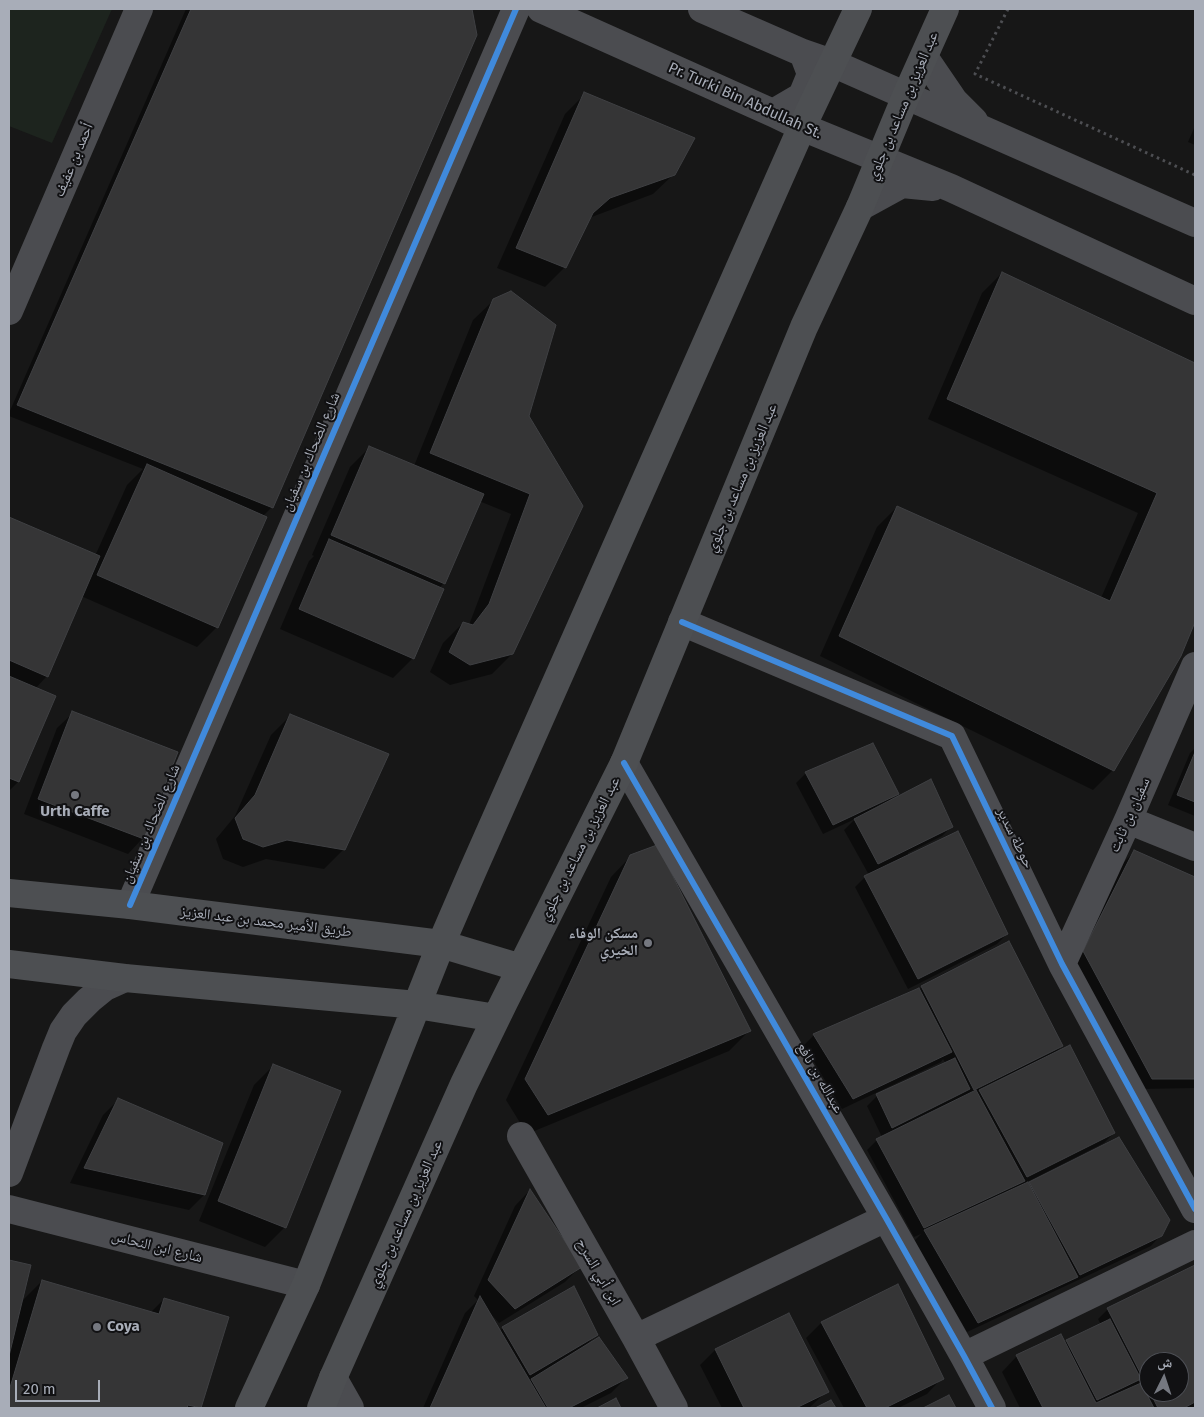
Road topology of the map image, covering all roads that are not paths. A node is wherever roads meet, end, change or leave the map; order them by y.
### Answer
1 (139, 9) edge
2 (516, 9) edge
3 (541, 9) edge
4 (858, 9) edge
5 (945, 9) edge
6 (712, 10) edge
7 (803, 53) junction
8 (924, 57) junction
9 (832, 63) junction
10 (906, 96) junction
11 (773, 113) junction
12 (802, 127) junction
13 (996, 136) junction
14 (880, 159) junction
15 (951, 188) junction
16 (860, 207) junction
17 (1195, 223) edge
18 (1195, 301) edge
19 (9, 310) edge
20 (682, 622) junction
21 (1195, 666) edge
22 (624, 763) junction
23 (1128, 820) junction
24 (1195, 847) edge
25 (9, 893) edge
26 (130, 905) junction
27 (442, 944) junction
28 (9, 964) edge
29 (1062, 964) junction
30 (520, 968) junction
31 (124, 978) junction
32 (417, 1006) junction
33 (496, 1018) junction
34 (521, 1136) dead end
35 (9, 1173) edge
36 (9, 1209) edge
37 (1195, 1209) edge
38 (886, 1218) junction
39 (1195, 1244) edge
40 (306, 1285) junction
41 (636, 1338) junction
42 (964, 1356) junction
43 (333, 1378) junction
44 (249, 1408) edge
45 (321, 1408) edge
46 (350, 1408) edge
47 (674, 1408) edge
48 (992, 1408) edge

1 - 19 street, أحمد بن عفيف
2 - 26 street, شارع الضحاك بن سفيان
3 - 11 street, Pr. Turki Bin Abdullah St.
4 - 9 main road
5 - 8 main road, عبد العزيز بن مساعد بن جلوي
6 - 7 street
7 - 9 street
7 - 11 street
8 - 10 main road, عبد العزيز بن مساعد بن جلوي
8 - 13 street
9 - 10 street
9 - 12 main road
10 - 13 street
10 - 14 main road, عبد العزيز بن مساعد بن جلوي
11 - 12 street, Pr. Turki Bin Abdullah St.
12 - 14 street, Pr. Turki Bin Abdullah St.
12 - 27 main road
13 - 17 street
14 - 15 street, Pr. Turki Bin Abdullah St.
14 - 16 main road, عبد العزيز بن مساعد بن جلوي
15 - 16 street, Pr. Turki Bin Abdullah St.
15 - 18 street, Pr. Turki Bin Abdullah St.
16 - 20 main road, عبد العزيز بن مساعد بن جلوي
20 - 22 main road, عبد العزيز بن مساعد بن جلوي
20 - 29 street, حوطة سدير
21 - 23 street, سفيان بن ثابت
22 - 30 main road, عبد العزيز بن مساعد بن جلوي
22 - 38 street, عبدالله بن نافع
23 - 24 street
23 - 29 street, سفيان بن ثابت
25 - 26 main road, طريق الأمير محمد بن عبد العزيز
26 - 27 main road, طريق الأمير محمد بن عبد العزيز
27 - 30 main road, طريق الأمير محمد بن عبد العزيز
27 - 32 main road
28 - 31 main road
29 - 37 street, حوطة سدير
30 - 33 main road, عبد العزيز بن مساعد بن جلوي
31 - 32 main road
31 - 35 street
32 - 33 main road
32 - 40 main road
33 - 43 main road, عبد العزيز بن مساعد بن جلوي
34 - 41 street, ابن أبي السرح
36 - 40 street, شارع ابن النحاس
38 - 41 street
38 - 42 street, عبدالله بن نافع
39 - 42 street
40 - 44 main road
41 - 47 street, ابن أبي السرح
42 - 48 street, عبدالله بن نافع
43 - 45 main road, عبد العزيز بن مساعد بن جلوي
43 - 46 street

